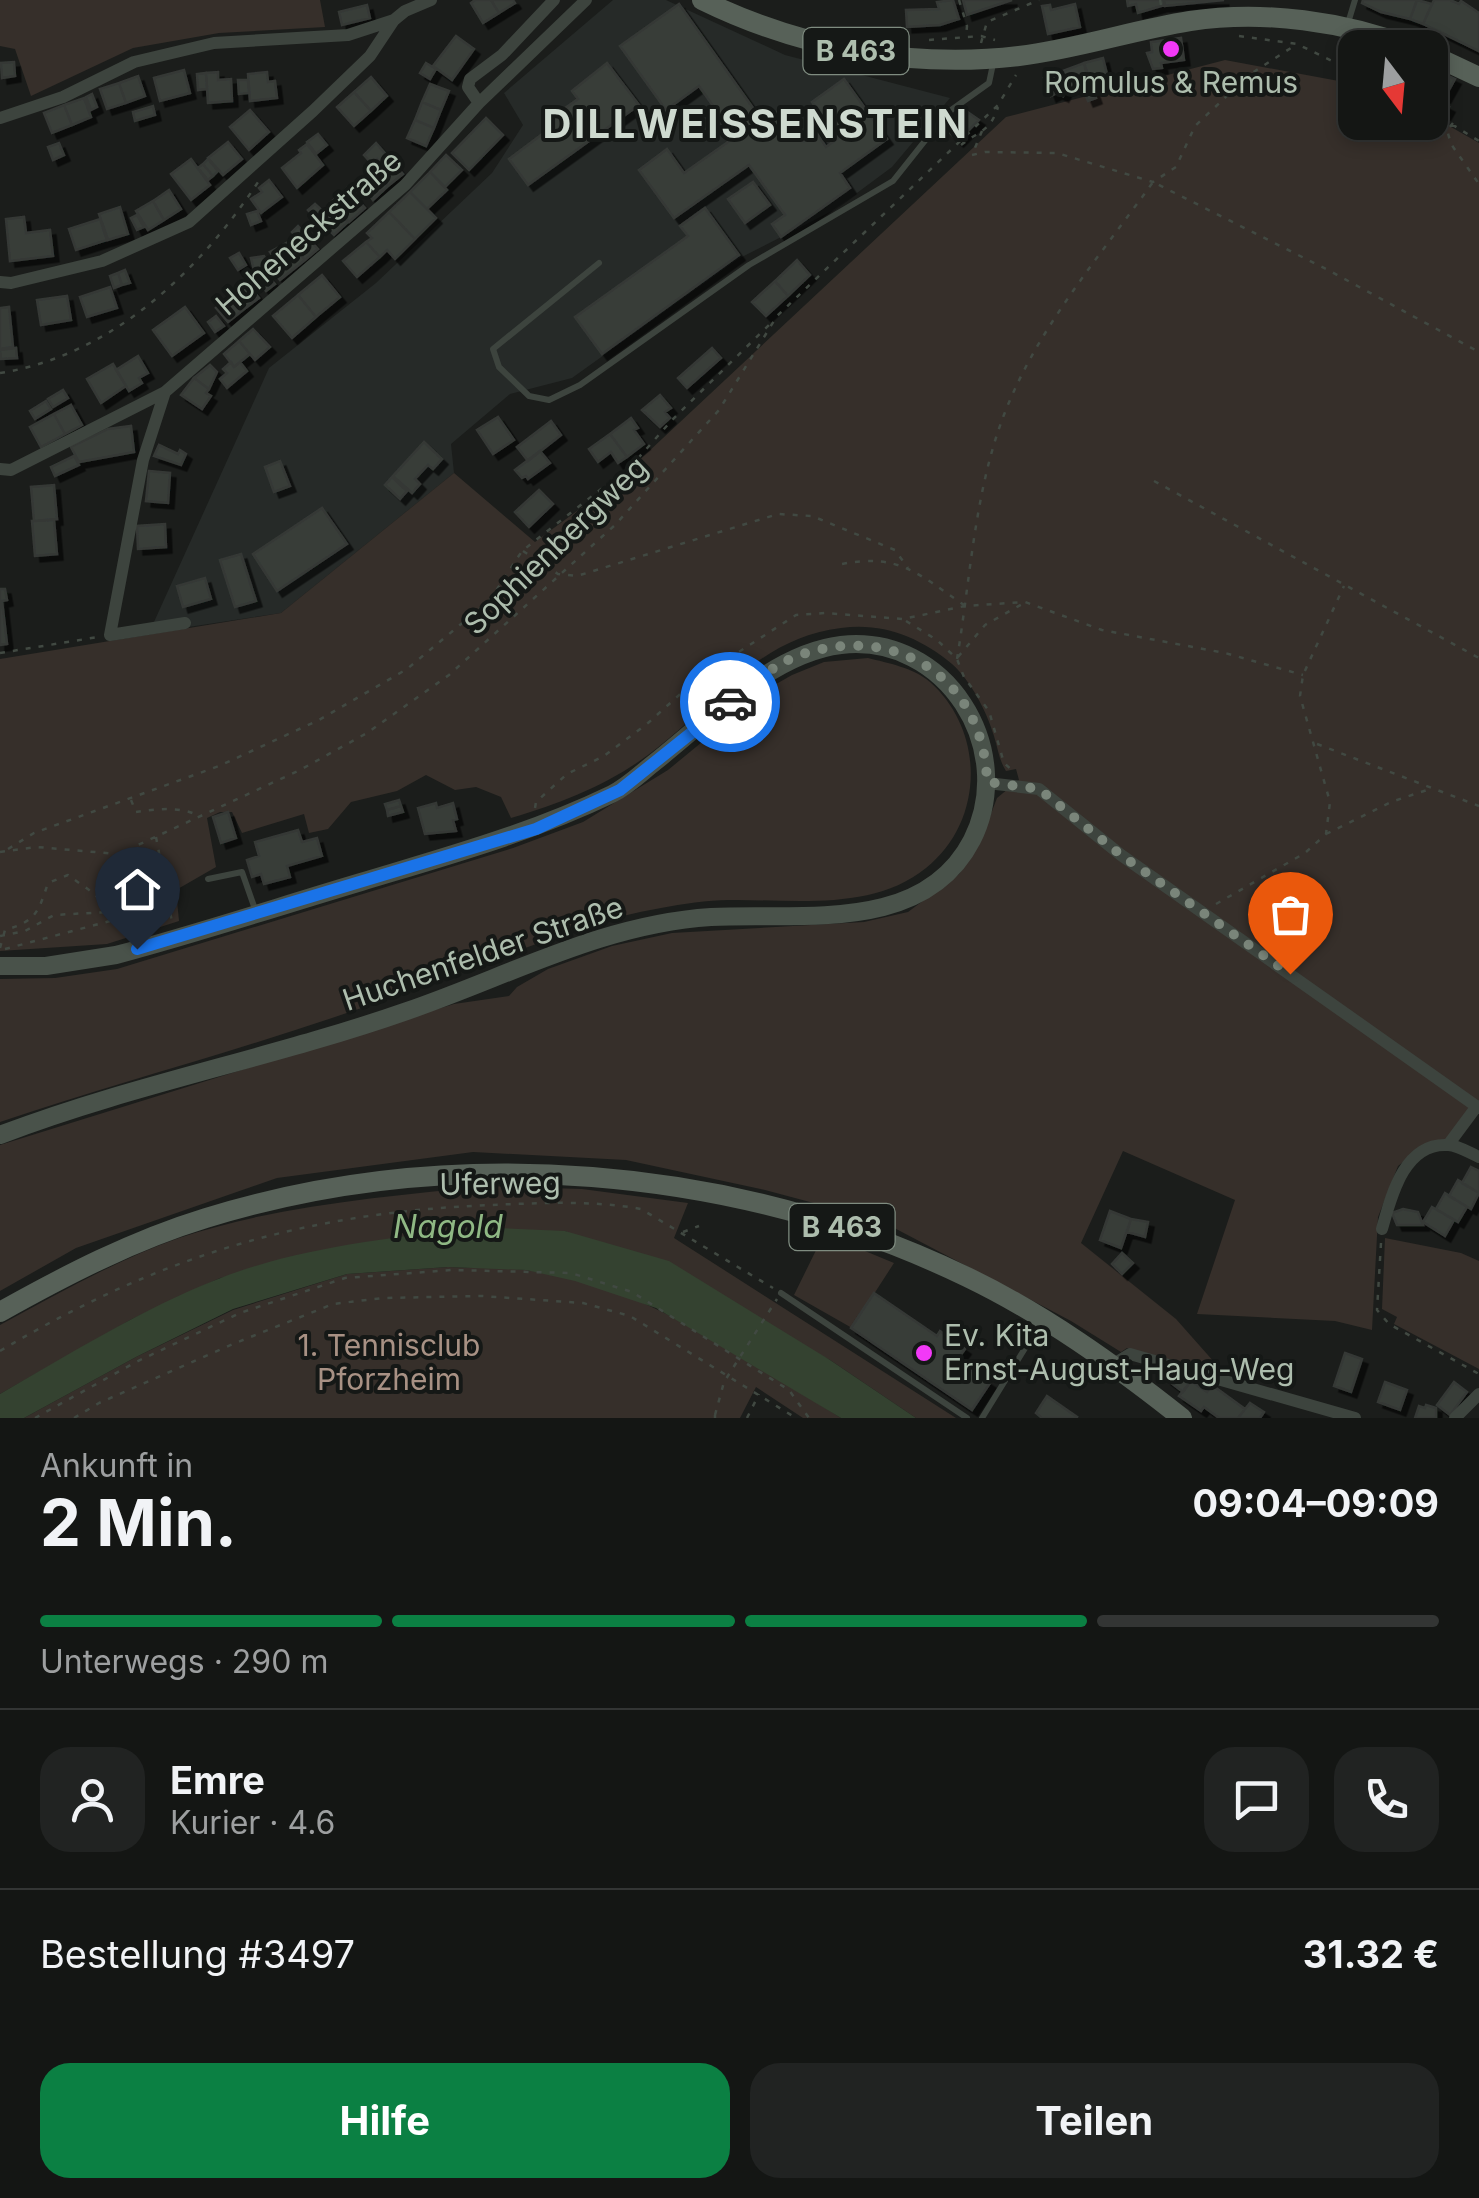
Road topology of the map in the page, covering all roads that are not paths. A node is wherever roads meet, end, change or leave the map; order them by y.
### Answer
1 (431, 0) edge
2 (554, 0) edge
3 (586, 0) edge
4 (702, 0) edge
5 (1355, 0) edge
6 (394, 20) junction
7 (1346, 28) junction
8 (1353, 30) edge
9 (995, 58) junction
10 (1448, 62) edge
11 (1479, 77) edge
12 (478, 104) junction
13 (0, 118) edge
14 (599, 263) dead end
15 (0, 282) edge
16 (165, 392) junction
17 (4, 471) edge
18 (186, 622) dead end
19 (987, 782) junction
20 (208, 879) dead end
21 (256, 914) junction
22 (0, 966) edge
23 (1478, 1107) edge
24 (0, 1135) edge
25 (1448, 1145) junction
26 (1479, 1157) edge
27 (1382, 1229) road end
28 (779, 1296) road end
29 (0, 1312) edge
30 (1044, 1319) junction
31 (1112, 1366) junction
32 (1479, 1394) edge
33 (967, 1418) edge
34 (982, 1418) edge
35 (1182, 1418) edge
36 (1355, 1418) edge
37 (1454, 1418) edge

1 - 6 street
2 - 12 street
3 - 12 street, Hoheneckstraße
4 - 9 main road, B 463
5 - 7 lane
6 - 13 street
6 - 15 street
7 - 8 main road, B 463
7 - 9 main road, B 463
9 - 14 lane
10 - 11 main road
12 - 16 street, Hoheneckstraße
16 - 17 street, Hoheneckstraße
16 - 18 street
19 - 21 main road, Huchenfelder Straße
19 - 23 street
19 - 24 main road, Huchenfelder Straße
20 - 21 lane
21 - 22 main road, Huchenfelder Straße
23 - 25 street
25 - 26 street
25 - 27 street
28 - 33 lane
29 - 30 main road, B 463
30 - 31 main road, B 463
30 - 34 lane
31 - 35 main road, B 463
31 - 36 street
32 - 37 street

